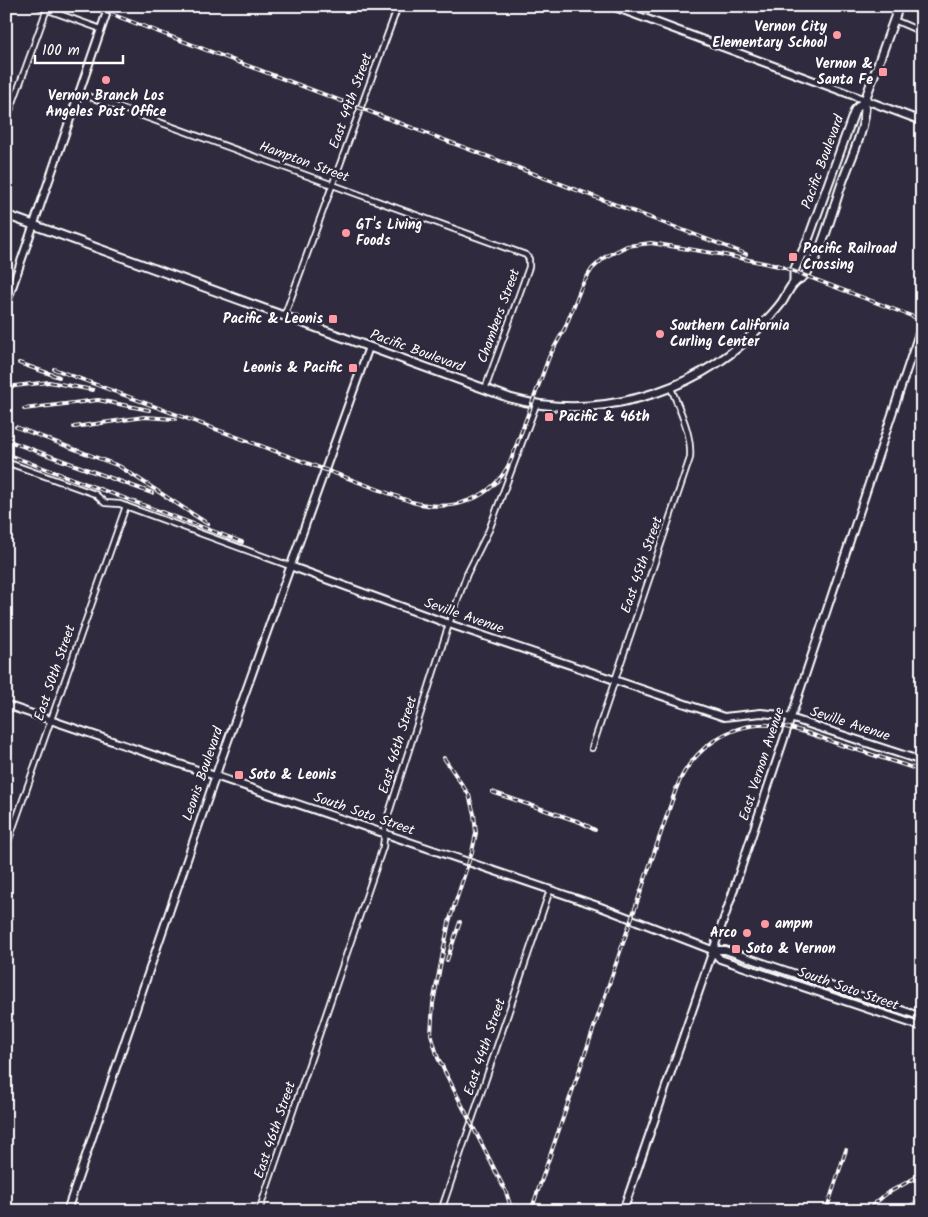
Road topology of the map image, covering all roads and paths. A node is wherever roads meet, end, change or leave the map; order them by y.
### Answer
1 (37, 6) edge
2 (109, 6) edge
3 (398, 6) edge
4 (612, 6) edge
5 (899, 6) edge
6 (48, 8) edge
7 (894, 20) junction
8 (101, 30) junction
9 (922, 32) edge
10 (79, 93) junction
11 (865, 100) junction
12 (922, 121) edge
13 (6, 122) edge
14 (333, 185) junction
15 (6, 216) edge
16 (34, 226) junction
17 (521, 253) joint
18 (794, 283) junction
19 (6, 305) edge
20 (284, 317) junction
21 (922, 324) edge
22 (368, 347) junction
23 (671, 388) junction
24 (485, 389) junction
25 (536, 405) junction
26 (6, 462) edge
27 (126, 506) junction
28 (290, 566) junction
29 (449, 624) junction
30 (615, 680) junction
31 (6, 705) edge
32 (790, 718) junction
33 (50, 720) junction
34 (592, 748) dead end
35 (922, 761) edge
36 (216, 776) junction
37 (385, 834) junction
38 (6, 848) edge
39 (550, 890) junction
40 (712, 950) junction
41 (839, 989) junction
42 (836, 998) junction
43 (922, 1017) edge
44 (922, 1027) edge
45 (67, 1211) edge
46 (259, 1211) edge
47 (441, 1211) edge
48 (623, 1211) edge

1 - 6 street
2 - 8 main road
3 - 14 street, East 49th Street
4 - 11 main road
5 - 7 main road
6 - 8 street
6 - 13 street
7 - 9 street
7 - 11 main road
8 - 10 main road
10 - 14 street, Hampton Street
10 - 16 main road
11 - 12 main road
11 - 18 main road, Pacific Boulevard
11 - 18 main road, Pacific Boulevard
14 - 17 street, Hampton Street
14 - 20 street, East 49th Street
15 - 16 main road, Pacific Boulevard
16 - 19 main road
16 - 20 main road, Pacific Boulevard
17 - 24 street, Chambers Street
18 - 23 main road, Pacific Boulevard
20 - 22 main road, Pacific Boulevard
21 - 32 main road, East Vernon Avenue
22 - 24 main road, Pacific Boulevard
22 - 28 main road, Leonis Boulevard
23 - 25 main road, Pacific Boulevard
23 - 30 street, East 45th Street
24 - 25 main road, Pacific Boulevard
25 - 29 street, East 46th Street
26 - 27 street, Seville Avenue
27 - 28 street, Seville Avenue
27 - 33 street, East 50th Street
28 - 29 main road, Seville Avenue
28 - 36 main road, Leonis Boulevard
29 - 30 main road, Seville Avenue
29 - 37 street, East 46th Street
30 - 32 main road, Seville Avenue
30 - 34 street, East 45th Street
31 - 33 main road, South Soto Street
32 - 35 main road, Seville Avenue
32 - 40 main road, East Vernon Avenue
33 - 36 main road, South Soto Street
33 - 38 street, East 50th Street
36 - 37 main road, South Soto Street
36 - 45 main road, Leonis Boulevard
37 - 39 main road, South Soto Street
37 - 46 street, East 46th Street
39 - 40 main road, South Soto Street
39 - 47 street, East 44th Street
40 - 41 main road, South Soto Street
40 - 42 main road, South Soto Street
40 - 48 main road, East Vernon Avenue
41 - 42 main road
41 - 43 main road, South Soto Street
42 - 44 main road, South Soto Street

